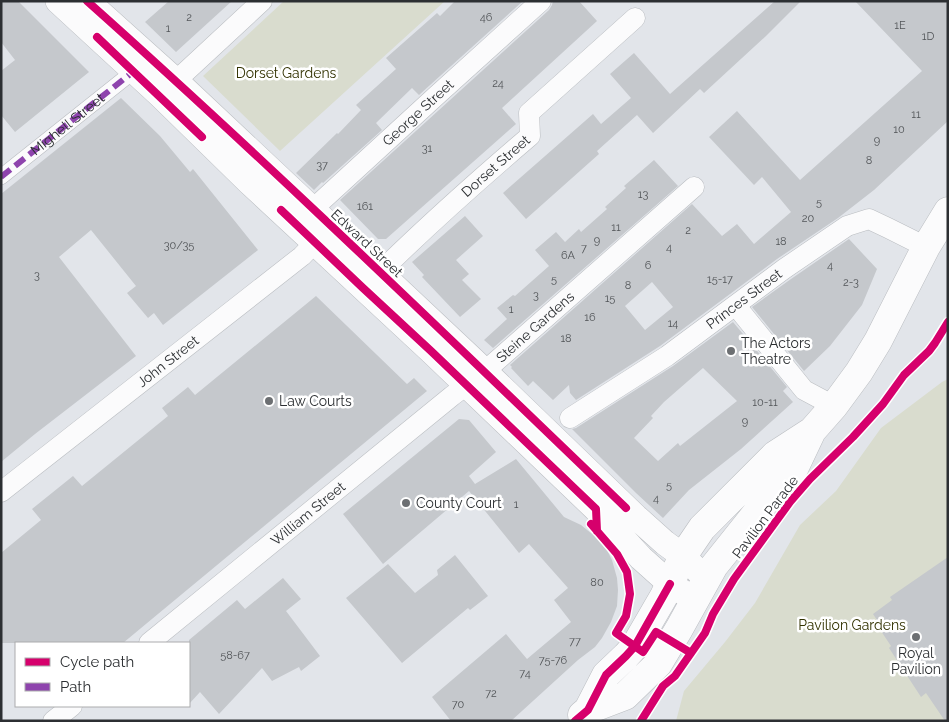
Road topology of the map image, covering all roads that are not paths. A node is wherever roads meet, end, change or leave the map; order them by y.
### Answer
1 (58, 1) edge
2 (86, 1) edge
3 (262, 1) edge
4 (541, 1) edge
5 (635, 18) dead end
6 (134, 71) junction
7 (168, 88) junction
8 (1, 177) edge
9 (694, 187) dead end
10 (948, 211) edge
11 (304, 217) junction
12 (323, 234) junction
13 (926, 247) junction
14 (371, 280) junction
15 (736, 306) junction
16 (475, 378) junction
17 (834, 406) junction
18 (570, 418) dead end
19 (812, 431) junction
20 (1, 492) edge
21 (683, 556) junction
22 (670, 584) junction
23 (700, 589) junction
24 (150, 642) edge
25 (71, 707) edge
26 (586, 717) edge
27 (53, 721) edge

1 - 6 street, Edward Street
2 - 7 street, Edward Street
3 - 7 street
4 - 11 street, George Street
5 - 14 street, Dorset Street
6 - 7 street, Edward Street
6 - 8 street, Mighell Street
7 - 11 street, Edward Street
9 - 16 street, Steine Gardens
10 - 13 highway, Pavilion Parade
11 - 12 street, Edward Street
12 - 14 street, Edward Street
12 - 20 street, John Street
13 - 15 street, Princes Street
13 - 17 highway, Pavilion Parade
14 - 16 street, Edward Street
15 - 17 street
15 - 18 street, Princes Street
16 - 21 street, Edward Street
16 - 22 street, Edward Street
16 - 24 street, William Street
17 - 19 highway, Pavilion Parade
19 - 21 highway, Pavilion Parade
19 - 23 highway, Pavilion Parade
21 - 22 highway, Pavilion Parade
21 - 23 street, Edward Street
22 - 23 street, Edward Street
22 - 26 highway, Pavilion Parade
23 - 26 highway, Pavilion Parade
25 - 27 street

